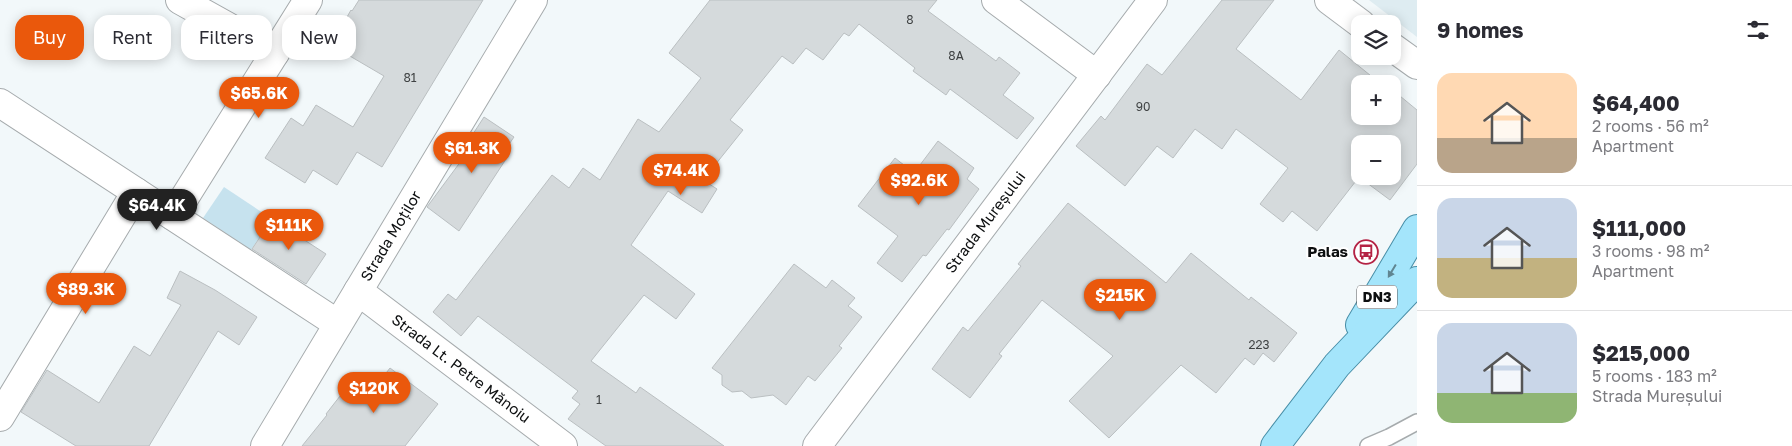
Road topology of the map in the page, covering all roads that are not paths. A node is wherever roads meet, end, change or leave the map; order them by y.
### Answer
1 (180, 0) edge
2 (308, 0) edge
3 (533, 0) edge
4 (996, 0) edge
5 (1154, 0) edge
6 (1329, 0) edge
7 (1351, 16) edge
8 (275, 53) junction
9 (1401, 53) edge
10 (1417, 65) edge
11 (1097, 74) junction
12 (0, 103) edge
13 (136, 192) junction
14 (173, 216) junction
15 (1417, 229) edge
16 (1417, 281) edge
17 (358, 291) junction
18 (338, 324) junction
19 (1337, 365) junction
20 (0, 417) edge
21 (1417, 422) edge
22 (265, 446) edge
23 (563, 446) edge
24 (817, 446) edge
25 (1275, 446) edge
26 (1368, 446) edge

1 - 8 street
2 - 8 street
3 - 17 street, Strada Moților
4 - 11 street
5 - 11 street, Strada Mureșului
6 - 7 street
8 - 14 street
9 - 10 street
11 - 24 street, Strada Mureșului
12 - 13 street
13 - 14 street
13 - 20 street
14 - 18 street
15 -> 19 main road, DN3
16 - 19 main road, DN3
17 - 18 street, Strada Moților
17 - 23 street, Strada Lt. Petre Mănoiu
18 - 22 street, Strada Moților
19 - 25 main road, DN3
21 - 26 lane

